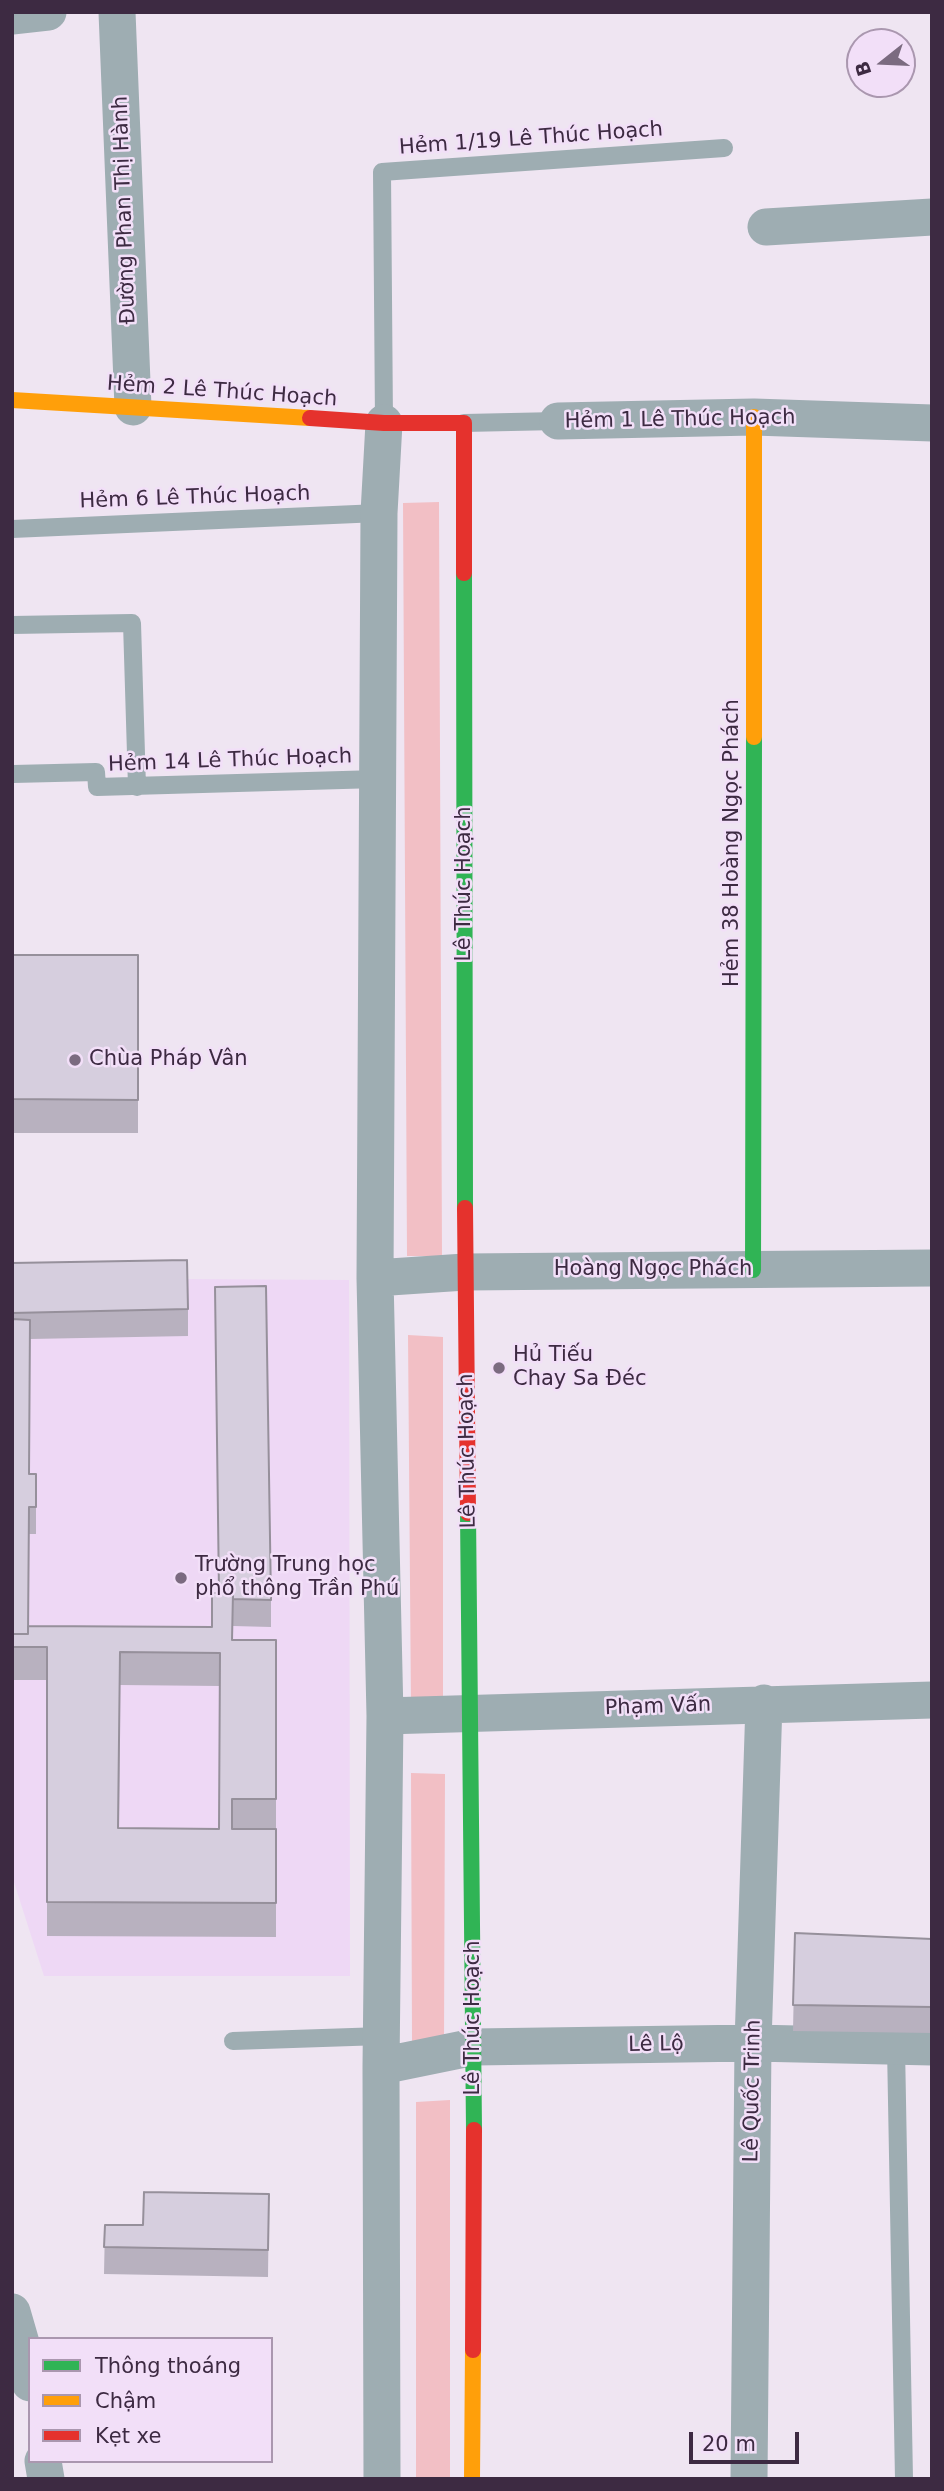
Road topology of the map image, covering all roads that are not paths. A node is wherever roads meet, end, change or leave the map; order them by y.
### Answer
1 (48, 12) edge
2 (117, 12) edge
3 (12, 16) edge
4 (724, 148) dead end
5 (932, 217) edge
6 (766, 227) dead end
7 (12, 400) edge
8 (133, 407) junction
9 (754, 417) junction
10 (558, 421) joint
11 (428, 422) joint
12 (464, 423) junction
13 (932, 423) edge
14 (384, 424) junction
15 (379, 513) junction
16 (12, 529) edge
17 (12, 625) edge
18 (13, 774) edge
19 (378, 779) junction
20 (136, 786) junction
21 (932, 1268) edge
22 (753, 1270) junction
23 (465, 1272) junction
24 (375, 1278) junction
25 (932, 1700) edge
26 (764, 1703) junction
27 (472, 1715) junction
28 (385, 1716) junction
29 (233, 2041) dead end
30 (753, 2043) junction
31 (474, 2047) junction
32 (896, 2047) junction
33 (932, 2047) edge
34 (382, 2051) junction
35 (12, 2312) edge
36 (28, 2373) edge
37 (382, 2479) edge
38 (472, 2479) edge
39 (749, 2479) edge
40 (904, 2479) edge

1 - 3 street
2 - 8 street, Đường Phan Thị Hành
4 - 14 lane, Hẻm 1/19 Lê Thúc Hoạch
5 - 6 street
7 - 8 street, Hẻm 2 Lê Thúc Hoạch
8 - 14 street, Hẻm 2 Lê Thúc Hoạch
9 - 10 street, Hẻm 1 Lê Thúc Hoạch
9 - 13 street, Hẻm 1 Lê Thúc Hoạch
9 - 22 street, Hẻm 38 Hoàng Ngọc Phách
10 - 12 lane, Hẻm 1 Lê Thúc Hoạch
11 - 12 street, Hẻm 1 Lê Thúc Hoạch
11 - 14 street, Hẻm 2 Lê Thúc Hoạch
12 - 23 street, Lê Thúc Hoạch
14 - 15 street
15 - 16 lane, Hẻm 6 Lê Thúc Hoạch
15 - 19 street
17 - 20 lane
18 - 20 lane, Hẻm 14 Lê Thúc Hoạch
19 - 20 lane, Hẻm 14 Lê Thúc Hoạch
19 - 24 street
21 - 22 street, Hoàng Ngọc Phách
22 - 23 street, Hoàng Ngọc Phách
23 - 24 street, Hoàng Ngọc Phách
23 - 27 street, Lê Thúc Hoạch
24 - 28 street
25 - 26 street, Phạm Vấn
26 - 27 street, Phạm Vấn
26 - 30 street, Lê Quốc Trinh
27 - 28 street, Phạm Vấn
27 - 31 street, Lê Thúc Hoạch
28 - 34 street
29 - 34 lane
30 - 31 street, Lê Lộ
30 - 32 street, Lê Lộ
30 - 39 street, Lê Quốc Trinh
31 - 34 street, Lê Lộ
31 - 38 street, Lê Thúc Hoạch
32 - 33 street, Lê Lộ
32 - 40 lane
34 - 37 street
35 - 36 street

